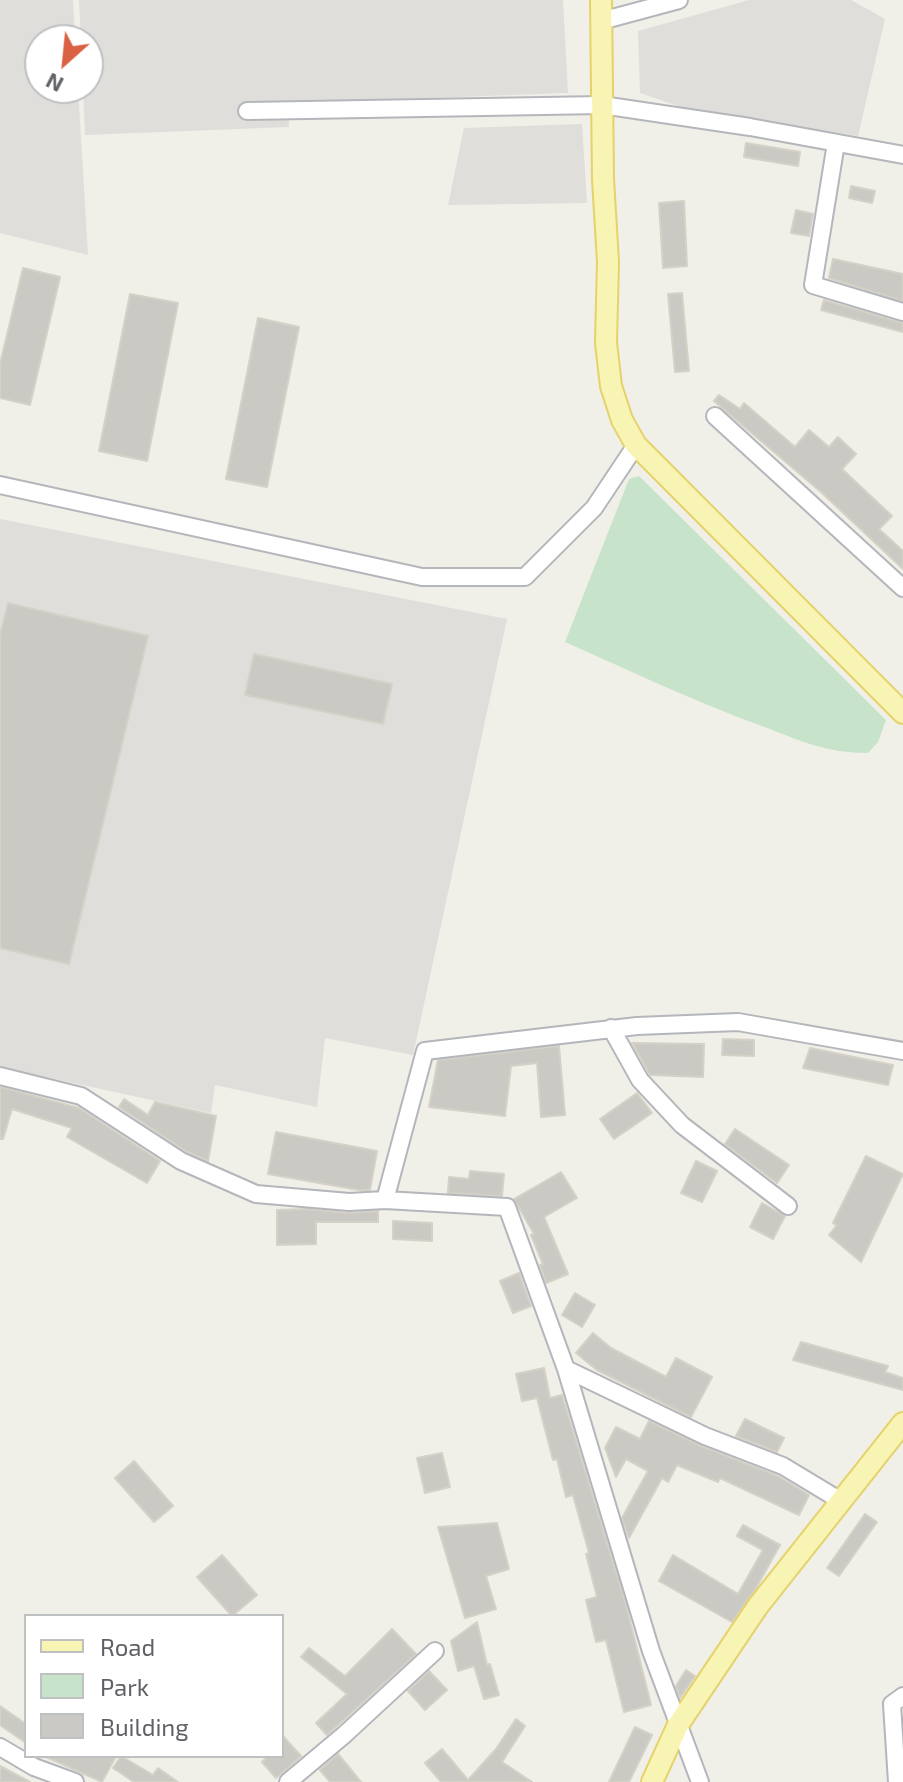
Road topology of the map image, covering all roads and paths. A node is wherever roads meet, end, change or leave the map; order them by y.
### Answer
1 (601, 0) edge
2 (679, 0) edge
3 (601, 21) junction
4 (602, 105) junction
5 (247, 111) dead end
6 (836, 143) junction
7 (903, 155) edge
8 (903, 312) edge
9 (715, 416) dead end
10 (636, 445) junction
11 (0, 485) edge
12 (903, 588) edge
13 (903, 713) edge
14 (611, 1028) junction
15 (903, 1051) edge
16 (0, 1076) edge
17 (385, 1200) junction
18 (788, 1206) dead end
19 (566, 1369) junction
20 (903, 1423) edge
21 (841, 1501) junction
22 (435, 1651) dead end
23 (903, 1696) edge
24 (678, 1725) junction
25 (0, 1747) edge
26 (75, 1782) edge
27 (288, 1782) edge
28 (652, 1782) edge
29 (700, 1782) edge
30 (897, 1782) edge

1 - 3 main road
2 - 3 street
3 - 4 main road
4 - 5 street
4 - 6 street
4 - 10 main road
6 - 7 street
6 - 8 street
9 - 12 street
10 - 11 street
10 - 13 main road
14 - 15 street
14 - 17 street
14 - 18 street
16 - 17 street
17 - 19 street
19 - 21 street
19 - 24 street
20 - 21 main road
21 - 24 main road
22 - 27 street
23 - 30 street
24 - 28 main road
24 - 29 street
25 - 26 street

